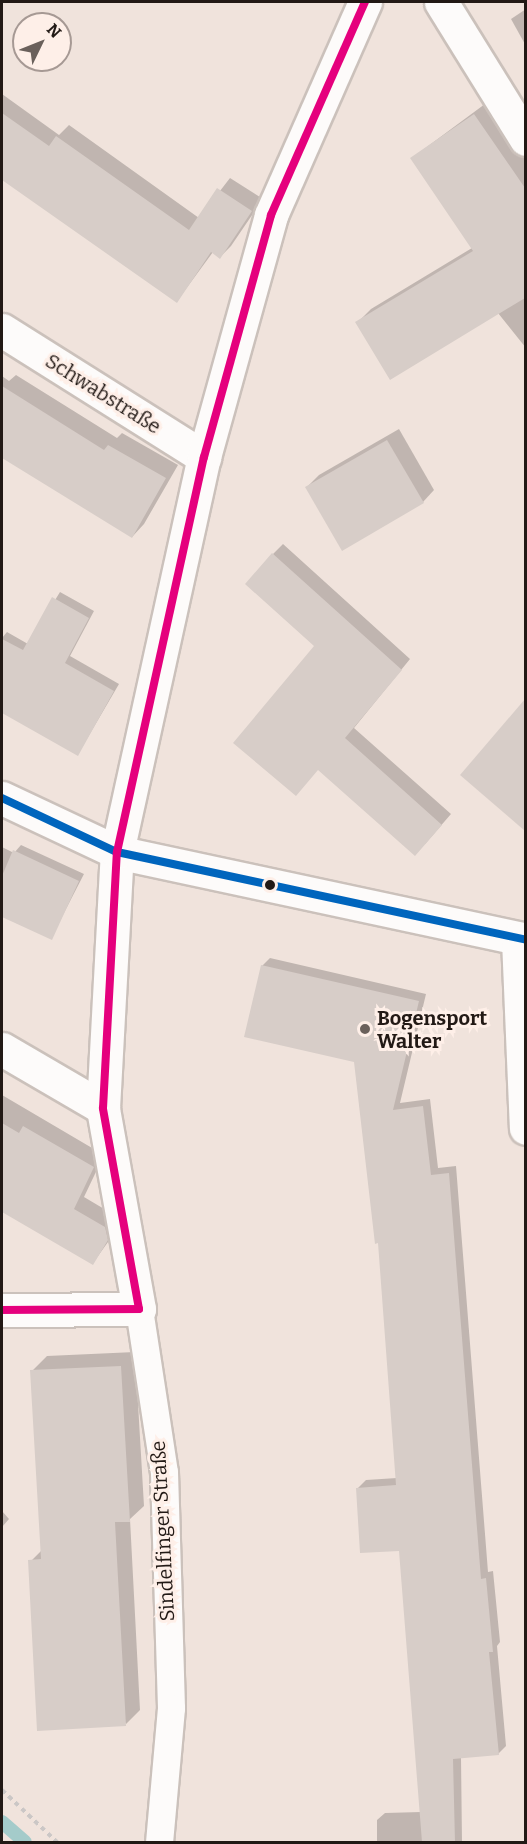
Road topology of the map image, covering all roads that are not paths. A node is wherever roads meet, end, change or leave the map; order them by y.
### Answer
1 (365, 2) edge
2 (441, 2) edge
3 (525, 139) edge
4 (2, 330) edge
5 (204, 457) junction
6 (2, 798) edge
7 (117, 852) junction
8 (521, 940) edge
9 (2, 1049) edge
10 (103, 1108) junction
11 (525, 1128) edge
12 (139, 1309) junction
13 (2, 1310) edge
14 (159, 1842) edge

1 - 5 street, Sindelfinger Straße
2 - 3 street
4 - 5 street, Schwabstraße
5 - 7 street, Sindelfinger Straße
6 - 7 street
7 - 8 street
7 - 10 street, Sindelfinger Straße
8 - 11 street
9 - 10 street
10 - 12 street, Sindelfinger Straße
12 - 13 street
12 - 14 lane, Sindelfinger Straße

